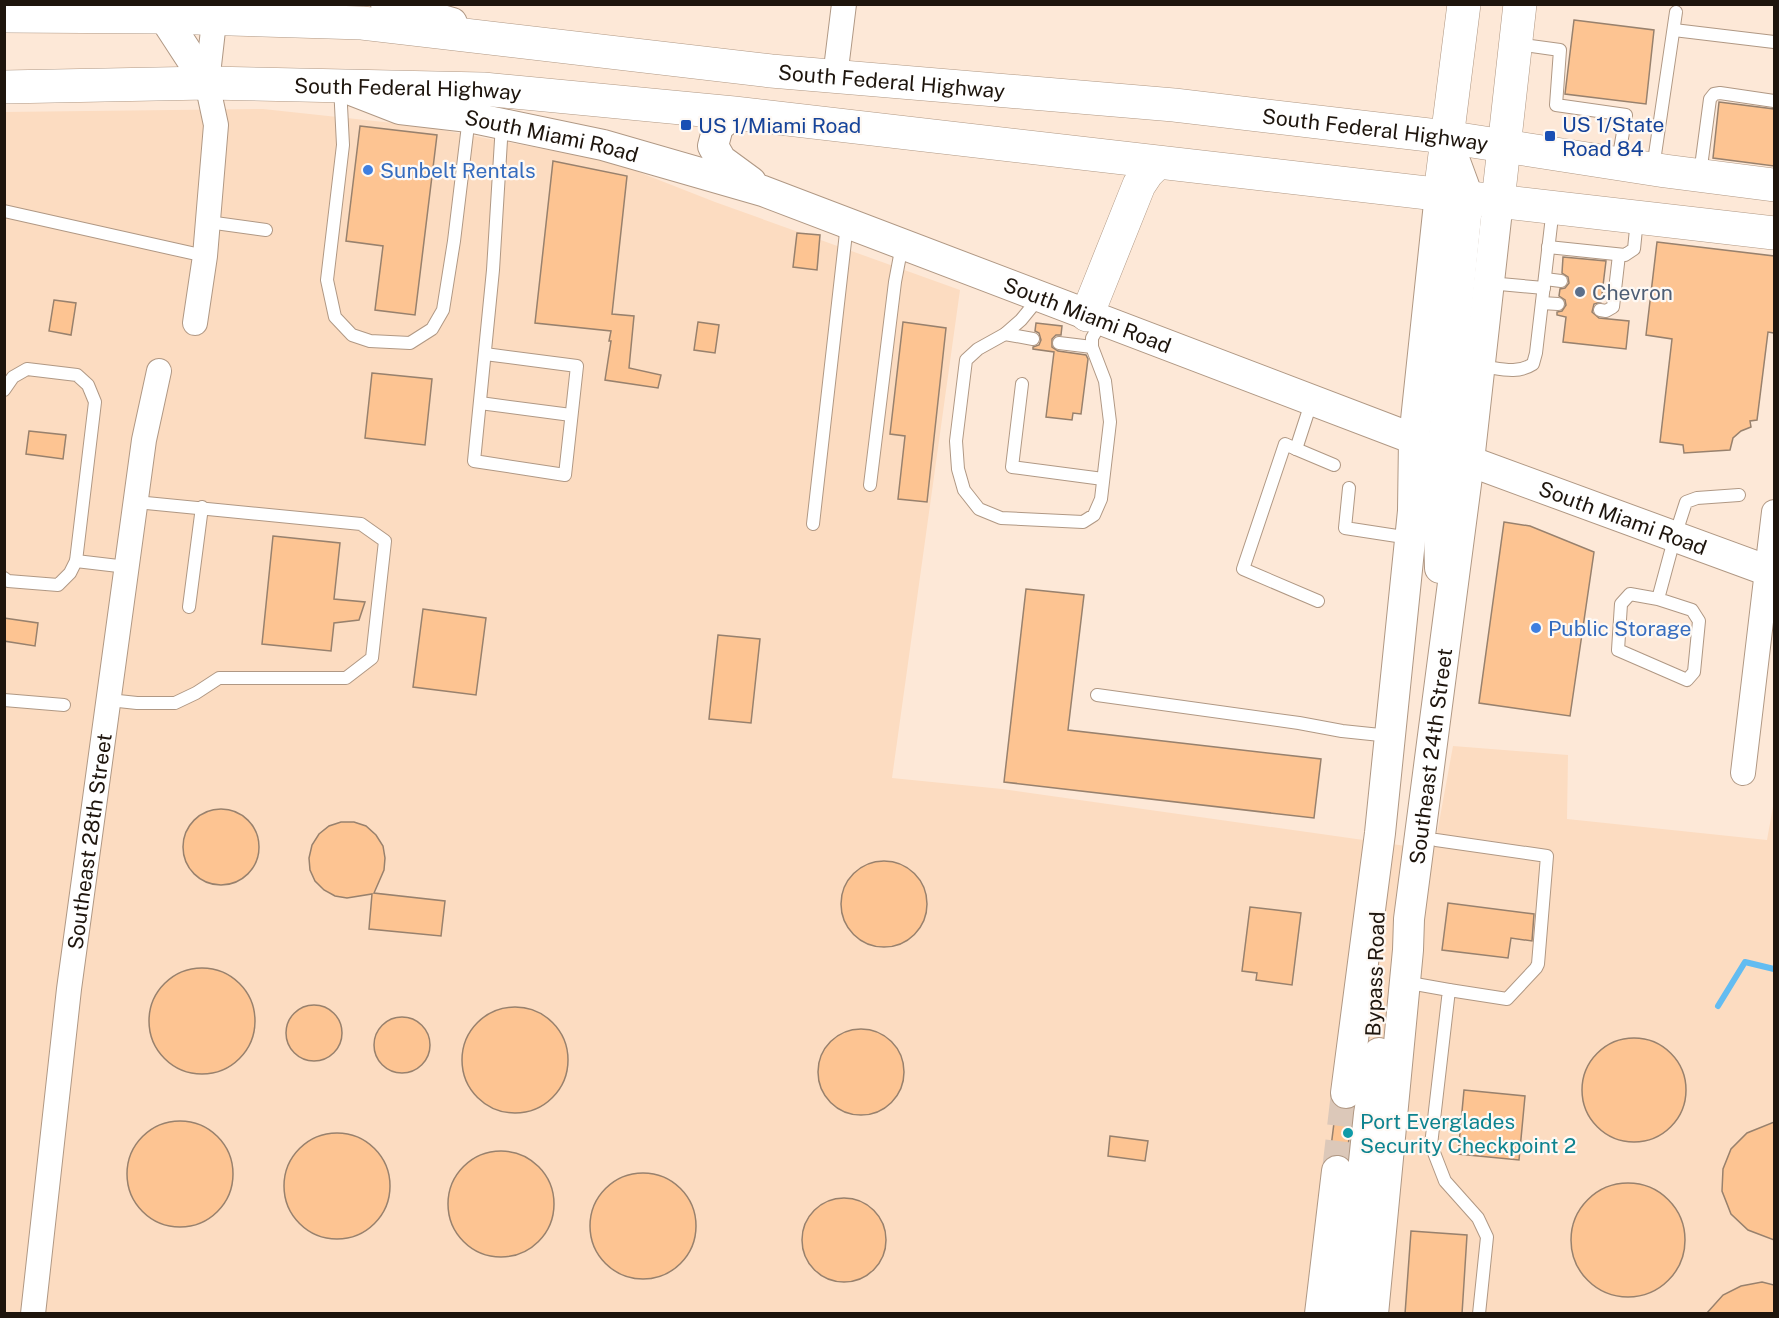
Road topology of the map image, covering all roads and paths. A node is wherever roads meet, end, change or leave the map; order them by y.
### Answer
1 (386, 4) edge
2 (844, 4) edge
3 (1464, 4) edge
4 (1520, 4) edge
5 (159, 11) edge
6 (215, 11) edge
7 (28, 12) edge
8 (1676, 12) dead end
9 (1674, 30) junction
10 (509, 40) junction
11 (1774, 42) edge
12 (1515, 44) junction
13 (834, 77) junction
14 (207, 83) junction
15 (340, 86) junction
16 (4, 87) edge
17 (1774, 100) edge
18 (734, 113) junction
19 (469, 117) junction
20 (502, 124) junction
21 (1446, 137) junction
22 (1505, 146) junction
23 (1157, 163) junction
24 (1618, 163) junction
25 (1653, 169) junction
26 (1700, 176) junction
27 (1774, 185) edge
28 (763, 191) junction
29 (1469, 197) junction
30 (1553, 207) junction
31 (4, 211) edge
32 (1638, 217) junction
33 (208, 222) junction
34 (847, 223) junction
35 (266, 230) dead end
36 (1774, 233) edge
37 (902, 244) junction
38 (1548, 247) junction
39 (1619, 255) junction
40 (205, 256) junction
41 (1561, 281) dead end
42 (1489, 283) junction
43 (1544, 284) junction
44 (1039, 297) junction
45 (1542, 303) junction
46 (1558, 304) dead end
47 (1600, 310) dead end
48 (195, 323) dead end
49 (1094, 328) junction
50 (1005, 334) junction
51 (1033, 339) dead end
52 (1059, 343) dead end
53 (485, 354) junction
54 (1480, 366) junction
55 (159, 371) dead end
56 (1022, 384) dead end
57 (4, 390) edge
58 (1312, 400) junction
59 (480, 403) junction
60 (571, 415) junction
61 (1414, 439) junction
62 (1296, 448) junction
63 (1469, 461) junction
64 (1334, 465) dead end
65 (1103, 479) junction
66 (870, 485) dead end
67 (1348, 488) dead end
68 (1739, 495) dead end
69 (136, 502) junction
70 (202, 507) junction
71 (1774, 512) edge
72 (813, 524) dead end
73 (1675, 536) junction
74 (1410, 538) junction
75 (76, 561) junction
76 (127, 567) junction
77 (1771, 572) edge
78 (4, 578) edge
79 (1658, 599) junction
80 (1318, 601) dead end
81 (189, 607) dead end
82 (1442, 664) junction
83 (1097, 694) dead end
84 (4, 700) edge
85 (109, 700) junction
86 (63, 705) dead end
87 (1435, 722) junction
88 (1390, 736) junction
89 (1743, 773) dead end
90 (1380, 833) junction
91 (1436, 840) dead end
92 (1409, 919) junction
93 (1415, 984) junction
94 (1449, 990) junction
95 (1346, 1093) tunnel mouth
96 (1369, 1114) junction
97 (1354, 1186) junction
98 (33, 1314) edge
99 (1320, 1314) edge
100 (1348, 1314) edge
101 (1374, 1314) edge
102 (1479, 1314) edge

1 - 10 street
2 - 13 street
3 - 21 main road
4 - 12 main road
5 - 6 main road, South Federal Highway
5 - 7 main road, South Federal Highway
5 - 14 street
6 - 10 main road, South Federal Highway
6 - 14 street
8 - 9 lane
9 - 11 lane
9 - 25 lane
10 - 13 main road, South Federal Highway
12 - 22 main road
12 - 24 lane
13 - 18 main road
13 - 21 main road, South Federal Highway
14 - 15 main road, South Federal Highway
14 - 16 main road, South Federal Highway
14 - 33 street
15 - 18 main road, South Federal Highway
15 - 19 street, South Miami Road
15 - 19 lane
17 - 26 lane
18 - 23 main road, South Federal Highway
18 - 28 street, South Miami Road
19 - 20 street, South Miami Road
20 - 28 street, South Miami Road
20 - 53 lane
21 - 22 main road, South Federal Highway
21 - 29 main road
22 - 24 main road, South Federal Highway
22 - 29 main road
23 - 29 main road, South Federal Highway
23 - 49 main road
24 - 25 main road, South Federal Highway
25 - 26 main road, South Federal Highway
26 - 27 main road, South Federal Highway
28 - 34 street, South Miami Road
29 - 30 main road, South Federal Highway
29 - 42 street, Southeast 24th Street
29 - 61 street, Southeast 24th Street
29 - 82 street
30 - 32 main road, South Federal Highway
30 - 38 lane
31 - 40 lane
32 - 36 main road, South Federal Highway
32 - 39 lane
33 - 35 lane
33 - 40 street
34 - 37 street, South Miami Road
34 - 72 lane
37 - 44 street, South Miami Road
37 - 66 lane
38 - 39 lane
38 - 43 lane
39 - 47 lane
40 - 48 street
41 - 43 lane
42 - 43 lane
42 - 54 street, Southeast 24th Street
43 - 45 lane
44 - 49 street, South Miami Road
44 - 50 lane
45 - 46 lane
45 - 54 lane
49 - 52 lane
49 - 58 street, South Miami Road
49 - 65 lane
50 - 51 lane
50 - 65 lane
53 - 59 lane
53 - 60 lane
54 - 63 street, Southeast 24th Street
55 - 69 street, Southeast 28th Street
56 - 65 lane
57 - 75 lane
58 - 61 street, South Miami Road
58 - 62 lane
59 - 60 lane
59 - 60 lane
61 - 74 street, Southeast 24th Street
62 - 64 lane
62 - 80 lane
63 - 73 street, South Miami Road
63 - 82 street, Southeast 24th Street
67 - 74 lane
68 - 73 lane
69 - 70 lane
69 - 76 street, Southeast 28th Street
70 - 81 lane
70 - 85 lane
71 - 77 street
73 - 77 street, South Miami Road
73 - 79 lane
74 - 88 street, Southeast 24th Street
75 - 76 lane
75 - 78 lane
76 - 85 street, Southeast 28th Street
77 - 89 street
79 - 79 lane
82 - 87 street, Southeast 24th Street
83 - 88 lane
84 - 86 lane
85 - 98 street, Southeast 28th Street
87 - 88 street
87 - 92 street, Southeast 24th Street
88 - 90 street, Southeast 24th Street
90 - 95 street, Southeast 24th Street
90 - 96 street, Bypass Road
91 - 94 lane
92 - 93 street, Southeast 24th Street
92 - 96 street, Bypass Road
93 - 94 lane
93 - 97 street, Southeast 24th Street
94 - 102 lane
96 - 97 street, Bypass Road
97 - 99 street, Southeast 24th Street
97 - 100 street, Bypass Road
97 - 101 street, Southeast 24th Street

